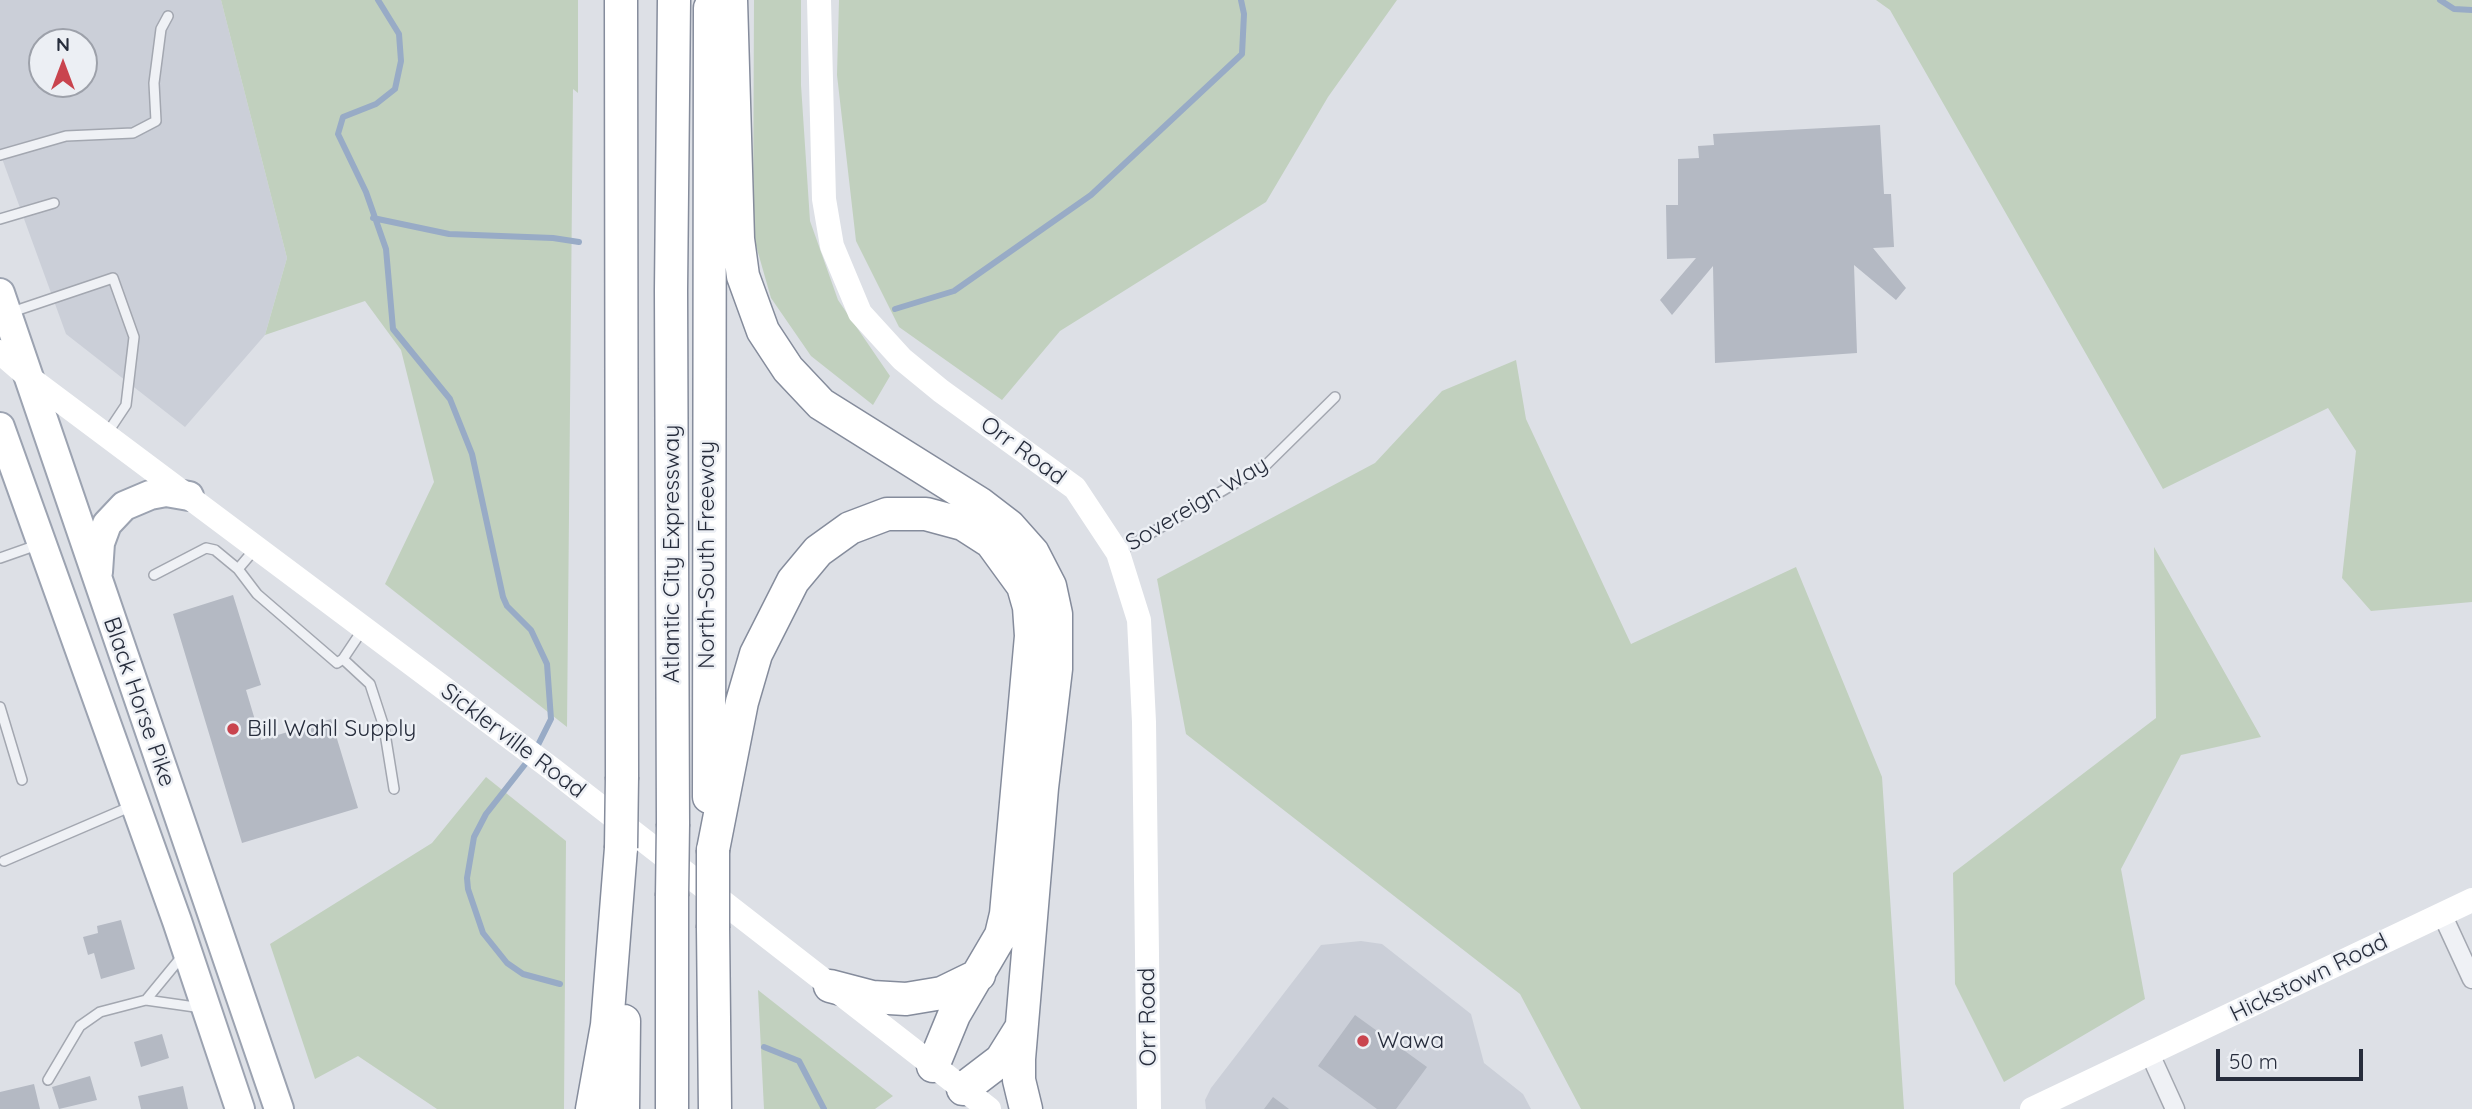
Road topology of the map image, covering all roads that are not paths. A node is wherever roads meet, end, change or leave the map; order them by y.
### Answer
1 (621, 0) edge
2 (674, 0) edge
3 (710, 0) edge
4 (730, 0) edge
5 (818, 0) edge
6 (168, 16) dead end
7 (0, 155) edge
8 (54, 203) dead end
9 (0, 219) edge
10 (4, 303) edge
11 (0, 352) edge
12 (31, 379) junction
13 (1335, 397) dead end
14 (0, 427) edge
15 (106, 435) junction
16 (189, 496) junction
17 (41, 544) junction
18 (256, 547) junction
19 (1118, 553) junction
20 (0, 558) edge
21 (239, 569) junction
22 (154, 575) dead end
23 (97, 582) junction
24 (363, 628) junction
25 (343, 659) junction
26 (0, 707) edge
27 (22, 780) dead end
28 (394, 789) dead end
29 (134, 805) junction
30 (621, 848) junction
31 (713, 850) junction
32 (4, 860) dead end
33 (2472, 900) edge
34 (211, 909) junction
35 (2442, 914) junction
36 (177, 921) junction
37 (187, 951) junction
38 (980, 974) junction
39 (2472, 979) edge
40 (830, 986) junction
41 (146, 1000) junction
42 (207, 1009) junction
43 (1022, 1026) junction
44 (2150, 1054) junction
45 (933, 1066) junction
46 (48, 1080) dead end
47 (963, 1088) junction
48 (624, 1099) edge
49 (240, 1109) edge
50 (279, 1109) edge
51 (592, 1109) edge
52 (672, 1109) edge
53 (715, 1109) edge
54 (989, 1109) edge
55 (1026, 1109) edge
56 (1149, 1109) edge
57 (2032, 1109) edge
58 (2175, 1109) edge

1 - 30 highway, bridge
2 - 52 highway, Atlantic City Expressway, bridge
3 - 31 highway, North-South Freeway
4 - 43 highway
5 - 19 street, Orr Road
6 - 7 lane
8 - 9 lane
10 - 12 main road, Black Horse Pike
10 - 15 lane
11 - 12 street, Sicklerville Road
12 - 15 street, Sicklerville Road
12 - 23 main road, Black Horse Pike
13 - 19 lane, Sovereign Way
14 - 17 main road, Black Horse Pike
15 - 16 street, Sicklerville Road
16 - 18 street, Sicklerville Road
16 - 23 main road
17 - 20 lane
17 - 29 main road, Black Horse Pike
18 - 21 lane
18 - 24 street, Sicklerville Road
19 - 56 street, Orr Road
21 - 22 lane
21 - 25 lane
23 - 34 main road, Black Horse Pike
24 - 25 lane
24 - 40 street, Sicklerville Road
25 - 28 lane
26 - 27 lane
29 - 32 lane
29 - 36 main road, Black Horse Pike
30 - 48 highway
30 - 51 highway
31 - 38 highway
31 - 53 highway, North-South Freeway, bridge
33 - 35 street, Hickstown Road
34 - 36 main road
34 - 50 main road, Black Horse Pike
35 - 39 street
35 - 44 street, Hickstown Road
36 - 37 main road, Black Horse Pike
37 - 41 lane
37 - 42 main road, Black Horse Pike
38 - 40 highway
38 - 45 highway
40 - 45 street, Sicklerville Road
41 - 42 lane
41 - 46 lane
42 - 49 main road, Black Horse Pike
43 - 47 highway
43 - 55 highway
44 - 57 street, Hickstown Road
44 - 58 street
45 - 47 street, Sicklerville Road
47 - 54 street, Sicklerville Road

